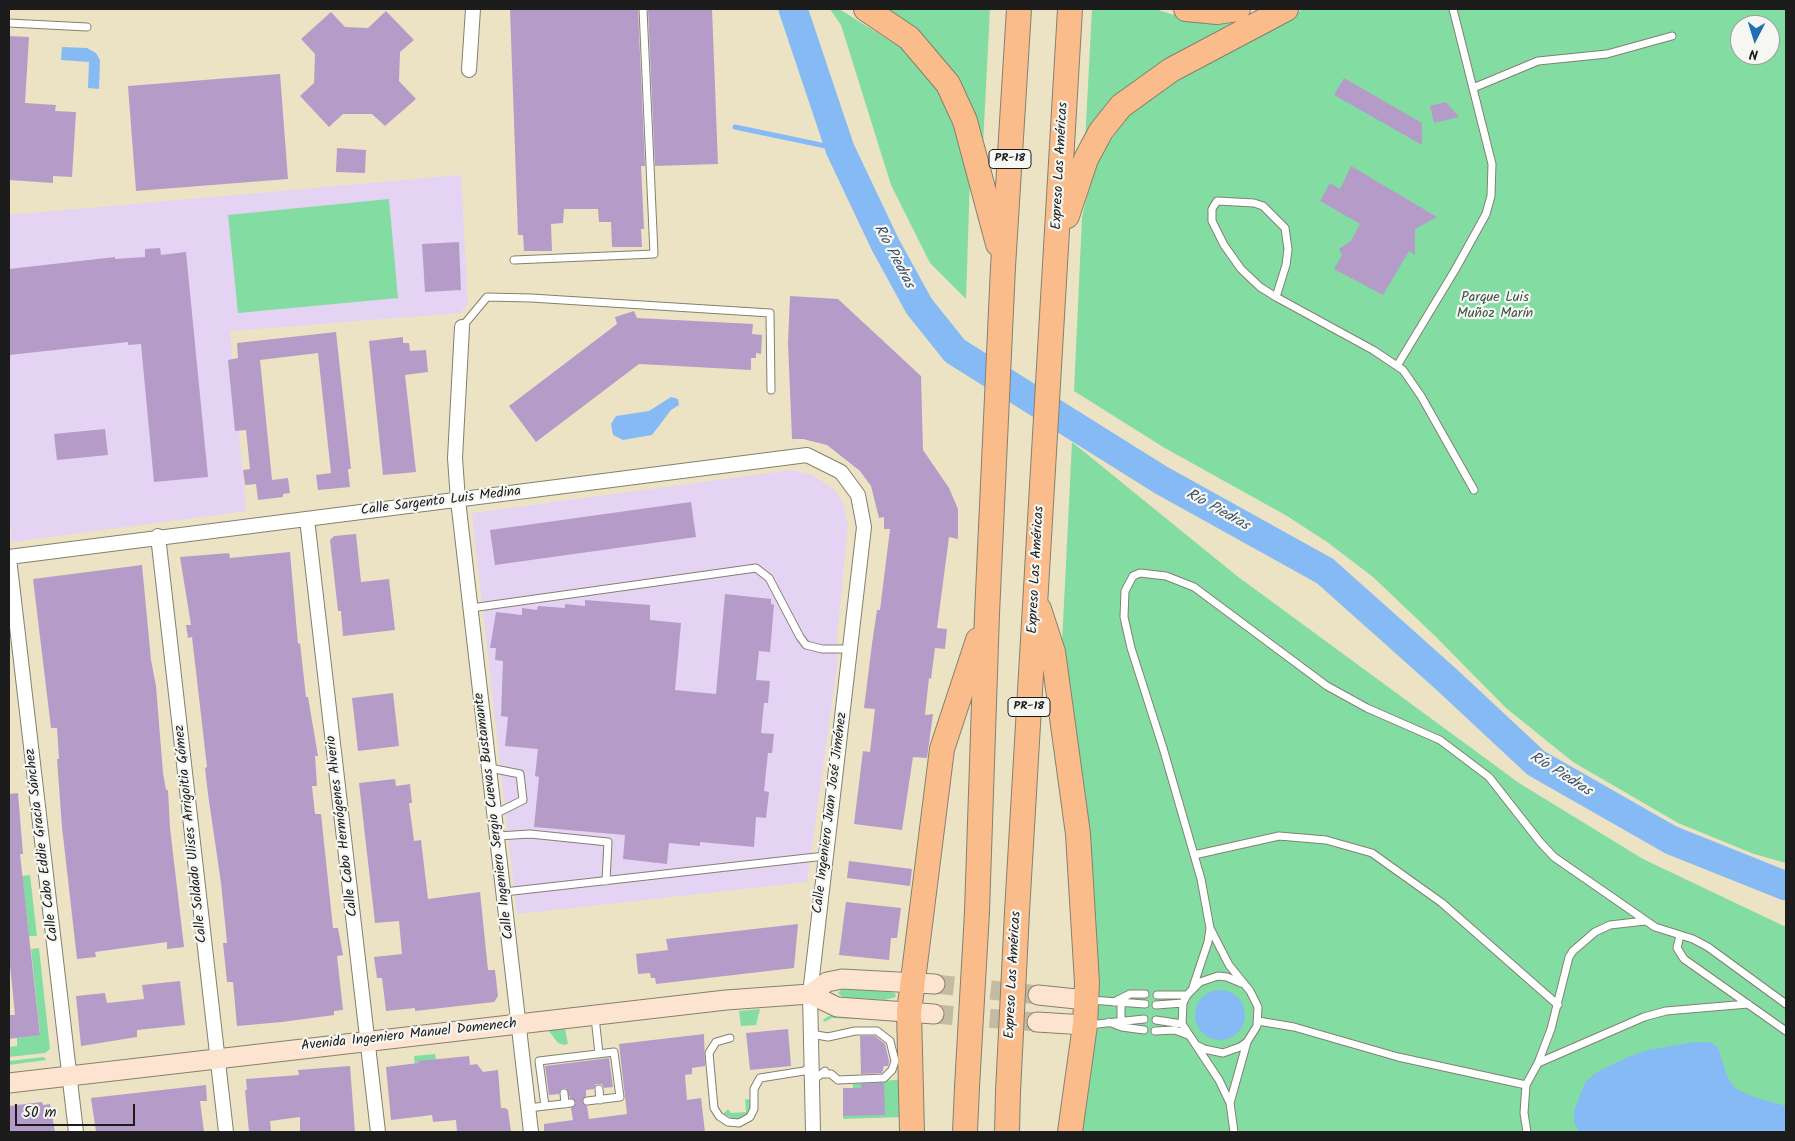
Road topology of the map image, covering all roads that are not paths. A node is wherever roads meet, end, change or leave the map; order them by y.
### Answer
1 (472, 9) edge
2 (643, 9) edge
3 (866, 9) edge
4 (1019, 9) edge
5 (1070, 9) edge
6 (1186, 9) edge
7 (1238, 9) edge
8 (1286, 9) edge
9 (1452, 9) edge
10 (9, 23) edge
11 (87, 27) dead end
12 (1672, 36) dead end
13 (470, 70) dead end
14 (1473, 88) junction
15 (1057, 243) junction
16 (514, 260) dead end
17 (1003, 267) junction
18 (1276, 296) junction
19 (462, 327) joint
20 (1397, 366) junction
21 (771, 390) dead end
22 (1474, 490) dead end
23 (858, 496) joint
24 (458, 500) junction
25 (307, 519) junction
26 (158, 536) junction
27 (9, 557) edge
28 (1035, 596) junction
29 (471, 608) junction
30 (987, 614) junction
31 (850, 649) junction
32 (490, 768) junction
33 (495, 814) junction
34 (498, 836) junction
35 (1194, 855) junction
36 (825, 856) junction
37 (606, 881) junction
38 (504, 892) junction
39 (1646, 921) junction
40 (1210, 928) junction
41 (1680, 935) junction
42 (924, 983) junction
43 (1244, 984) junction
44 (1193, 988) junction
45 (810, 994) junction
46 (1145, 994) dead end
47 (1038, 995) tunnel mouth
48 (1157, 995) dead end
49 (1187, 995) junction
50 (1086, 1000) junction
51 (1117, 1002) junction
52 (1183, 1003) junction
53 (1145, 1004) dead end
54 (1156, 1004) dead end
55 (1748, 1004) junction
56 (1786, 1004) edge
57 (1558, 1005) junction
58 (909, 1012) junction
59 (594, 1014) junction
60 (934, 1014) tunnel mouth
61 (1144, 1019) dead end
62 (1121, 1020) junction
63 (1156, 1020) dead end
64 (1258, 1021) junction
65 (1037, 1022) tunnel mouth
66 (1109, 1022) junction
67 (519, 1023) junction
68 (1182, 1024) junction
69 (1085, 1026) junction
70 (1144, 1030) dead end
71 (1155, 1030) dead end
72 (1786, 1031) edge
73 (811, 1034) junction
74 (1188, 1035) junction
75 (730, 1038) dead end
76 (368, 1040) junction
77 (1247, 1042) junction
78 (1196, 1045) junction
79 (596, 1056) junction
80 (218, 1057) junction
81 (1538, 1063) junction
82 (812, 1064) junction
83 (70, 1076) junction
84 (812, 1081) junction
85 (9, 1083) edge
86 (1526, 1085) junction
87 (598, 1089) dead end
88 (564, 1093) dead end
89 (600, 1100) junction
90 (587, 1101) dead end
91 (1230, 1102) junction
92 (545, 1106) junction
93 (528, 1108) junction
94 (76, 1132) edge
95 (226, 1132) edge
96 (378, 1132) edge
97 (531, 1132) edge
98 (813, 1132) edge
99 (912, 1132) edge
100 (965, 1132) edge
101 (1006, 1132) edge
102 (1070, 1132) edge
103 (1234, 1132) edge
104 (1527, 1132) edge

1 - 13 street
2 - 16 lane
3 - 17 highway
4 - 17 highway, PR-18
5 - 15 highway, Expreso Las Américas / PR-18
6 - 7 highway
8 - 15 highway
9 - 14 lane
10 - 11 lane
12 - 14 lane
14 - 20 lane
15 - 28 highway, Expreso Las Américas / PR-18
17 - 30 highway, PR-18
18 - 18 lane
18 - 20 lane
19 - 21 lane
19 - 24 street, Calle Ingeniero Sergio Cuevas Bustamante
20 - 22 lane
23 - 24 street, Calle Sargento Luis Medina
23 - 31 street, Calle Ingeniero Juan José Jiménez
24 - 25 street, Calle Sargento Luis Medina
24 - 29 street, Calle Ingeniero Sergio Cuevas Bustamante
25 - 26 street, Calle Sargento Luis Medina
25 - 76 street, Calle Cabo Hermógenes Alverio
26 - 27 street, Calle Sargento Luis Medina
26 - 80 street, Calle Soldado Ulises Arrigoitia Gómez
27 - 83 street, Calle Cabo Eddie Gracia Sánchez
28 - 50 highway
28 - 101 highway, Expreso Las Américas / PR-18, bridge
29 - 31 lane
29 - 32 street, Calle Ingeniero Sergio Cuevas Bustamante
30 - 42 highway
30 - 100 highway, PR-18, bridge
31 - 36 street, Calle Ingeniero Juan José Jiménez
32 - 33 street, Calle Ingeniero Sergio Cuevas Bustamante
32 - 33 lane
33 - 34 street, Calle Ingeniero Sergio Cuevas Bustamante
34 - 37 lane
34 - 38 street, Calle Ingeniero Sergio Cuevas Bustamante
35 - 39 lane
35 - 40 lane
35 - 57 lane
36 - 37 lane
36 - 45 street, Calle Ingeniero Juan José Jiménez
37 - 38 lane
38 - 67 street, Calle Ingeniero Sergio Cuevas Bustamante
39 - 41 lane
39 - 57 lane
40 - 43 lane
40 - 44 lane
41 - 55 lane
41 - 56 lane
42 - 45 street, Avenida Ingeniero Manuel Domenech
42 - 58 highway
43 - 44 lane
43 - 64 lane
44 - 49 lane
45 - 58 street, Avenida Ingeniero Manuel Domenech
45 - 59 street, Avenida Ingeniero Manuel Domenech
45 - 73 street, Calle Ingeniero Juan José Jiménez
46 - 51 lane
47 - 50 street
48 - 49 lane
49 - 52 lane
50 - 51 lane
50 - 69 highway
51 - 53 lane
51 - 62 lane
52 - 54 lane
52 - 68 lane
55 - 72 lane
55 - 81 lane
57 - 81 lane
58 - 60 street, Avenida Ingeniero Manuel Domenech
58 - 99 highway
59 - 67 street, Avenida Ingeniero Manuel Domenech
59 - 79 lane
61 - 62 lane
62 - 66 lane
63 - 68 lane
64 - 77 lane
64 - 86 lane
65 - 69 street
66 - 69 lane
66 - 70 lane
67 - 76 street, Avenida Ingeniero Manuel Domenech
67 - 93 street, Calle Ingeniero Sergio Cuevas Bustamante
68 - 74 lane
69 - 102 highway
71 - 74 lane
73 - 82 street, Calle Ingeniero Juan José Jiménez
73 - 84 lane
74 - 78 lane
75 - 82 lane
76 - 80 street, Avenida Ingeniero Manuel Domenech
76 - 96 street, Calle Cabo Hermógenes Alverio
77 - 78 lane
77 - 91 lane
78 - 91 lane
79 - 89 lane
79 - 92 lane
80 - 83 street, Avenida Ingeniero Manuel Domenech
80 - 95 street, Calle Soldado Ulises Arrigoitia Gómez
81 - 86 lane
82 - 84 street, Calle Ingeniero Juan José Jiménez
83 - 85 street, Avenida Ingeniero Manuel Domenech
83 - 94 street, Calle Cabo Eddie Gracia Sánchez
84 - 98 street, Calle Ingeniero Juan José Jiménez
86 - 104 lane
87 - 89 lane
88 - 92 lane
89 - 90 lane
91 - 103 lane
92 - 93 lane
93 - 97 street, Calle Ingeniero Sergio Cuevas Bustamante

